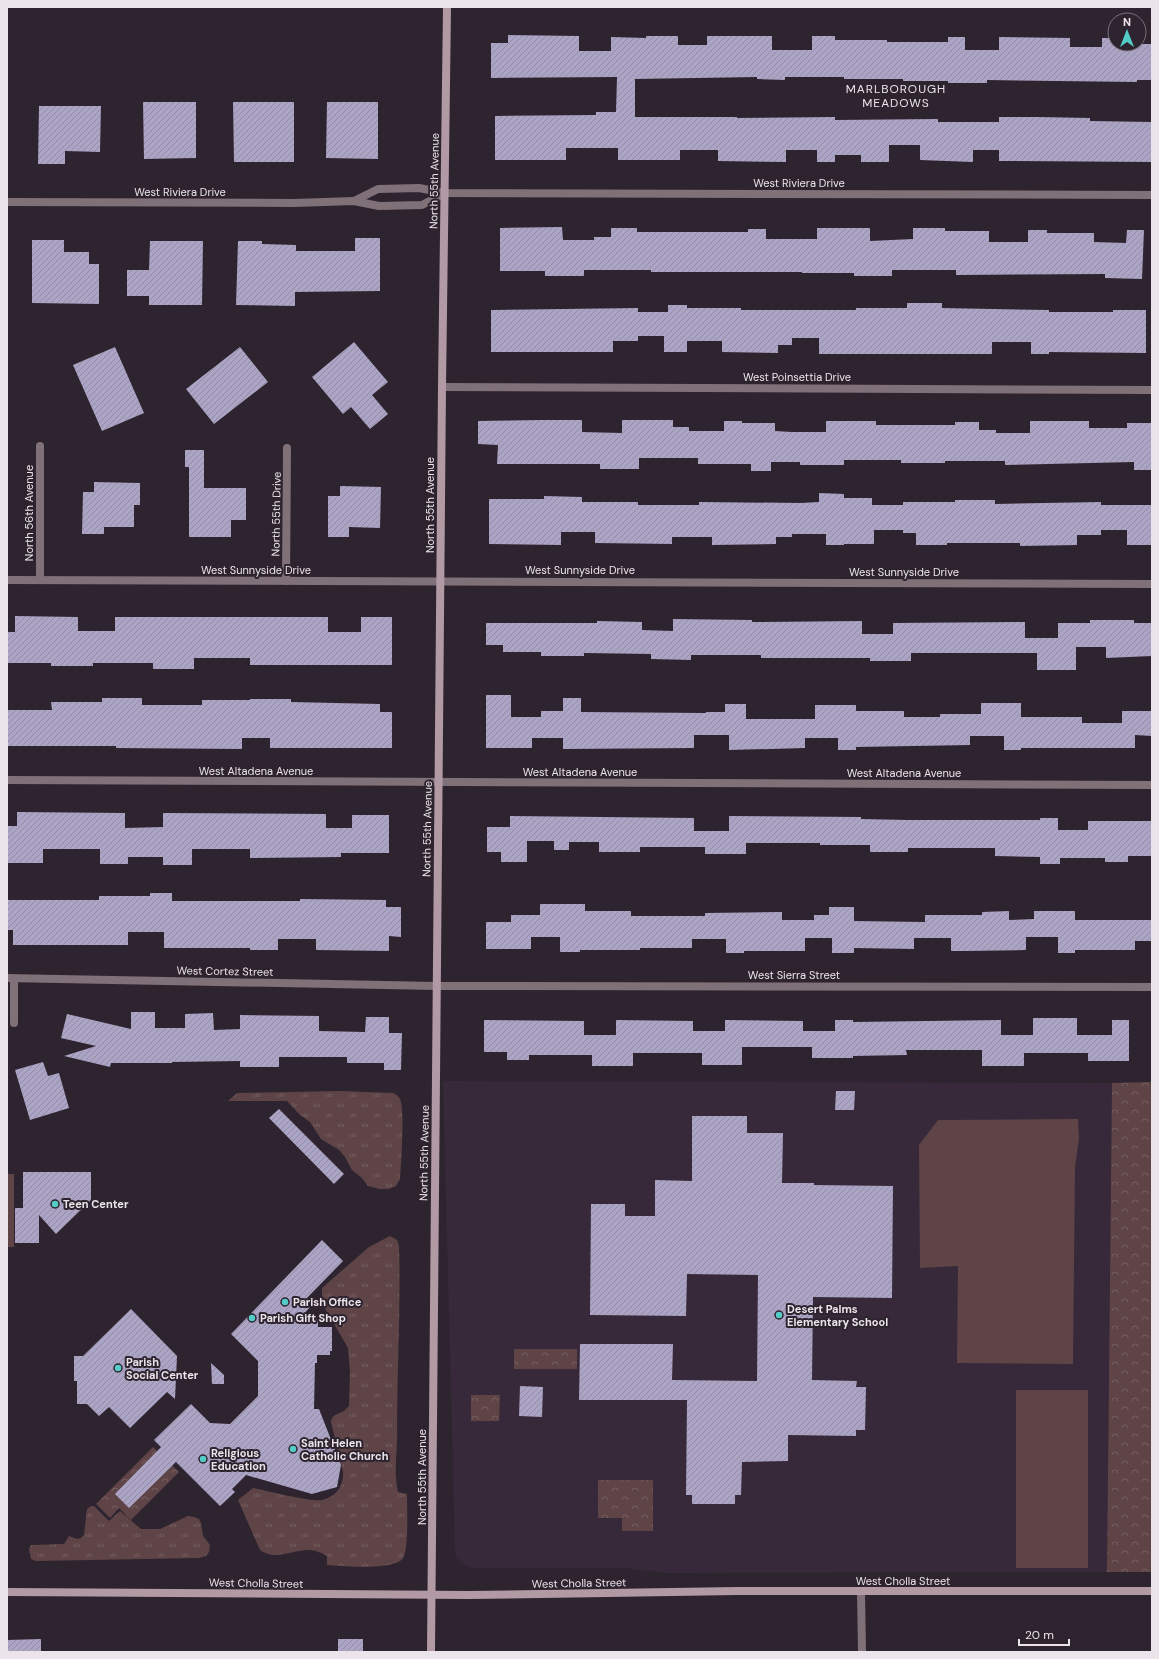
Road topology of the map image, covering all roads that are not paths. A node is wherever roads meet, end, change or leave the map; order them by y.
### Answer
1 (447, 7) edge
2 (445, 193) junction
3 (1152, 195) edge
4 (354, 200) junction
5 (7, 202) edge
6 (442, 387) junction
7 (1152, 390) edge
8 (40, 446) dead end
9 (287, 448) dead end
10 (7, 580) edge
11 (40, 580) junction
12 (286, 581) junction
13 (440, 581) junction
14 (1152, 584) edge
15 (7, 780) edge
16 (439, 782) junction
17 (1152, 785) edge
18 (10, 978) edge
19 (436, 986) junction
20 (1152, 987) edge
21 (14, 1023) dead end
22 (1152, 1591) edge
23 (7, 1592) edge
24 (861, 1592) junction
25 (432, 1595) junction
26 (431, 1652) edge
27 (862, 1652) edge

1 - 2 street, North 55th Avenue
2 - 3 street, West Riviera Drive
2 - 4 street, West Riviera Drive
2 - 4 street, West Riviera Drive
2 - 6 street, North 55th Avenue
4 - 5 street, West Riviera Drive
6 - 7 street, West Poinsettia Drive
6 - 13 street, North 55th Avenue
8 - 11 street, North 56th Avenue
9 - 12 street, North 55th Drive
10 - 11 street, West Sunnyside Drive
11 - 12 street, West Sunnyside Drive
12 - 13 street, West Sunnyside Drive
13 - 14 street, West Sunnyside Drive
13 - 16 street, North 55th Avenue
15 - 16 street, West Altadena Avenue
16 - 17 street, West Altadena Avenue
16 - 19 street, North 55th Avenue
18 - 19 street, West Cortez Street
18 - 21 street, West Cortez Street
19 - 20 street, West Sierra Street
19 - 25 street, North 55th Avenue
22 - 24 street, West Cholla Street
23 - 25 street, West Cholla Street
24 - 25 street, West Cholla Street
24 - 27 street
25 - 26 street, North 55th Avenue

